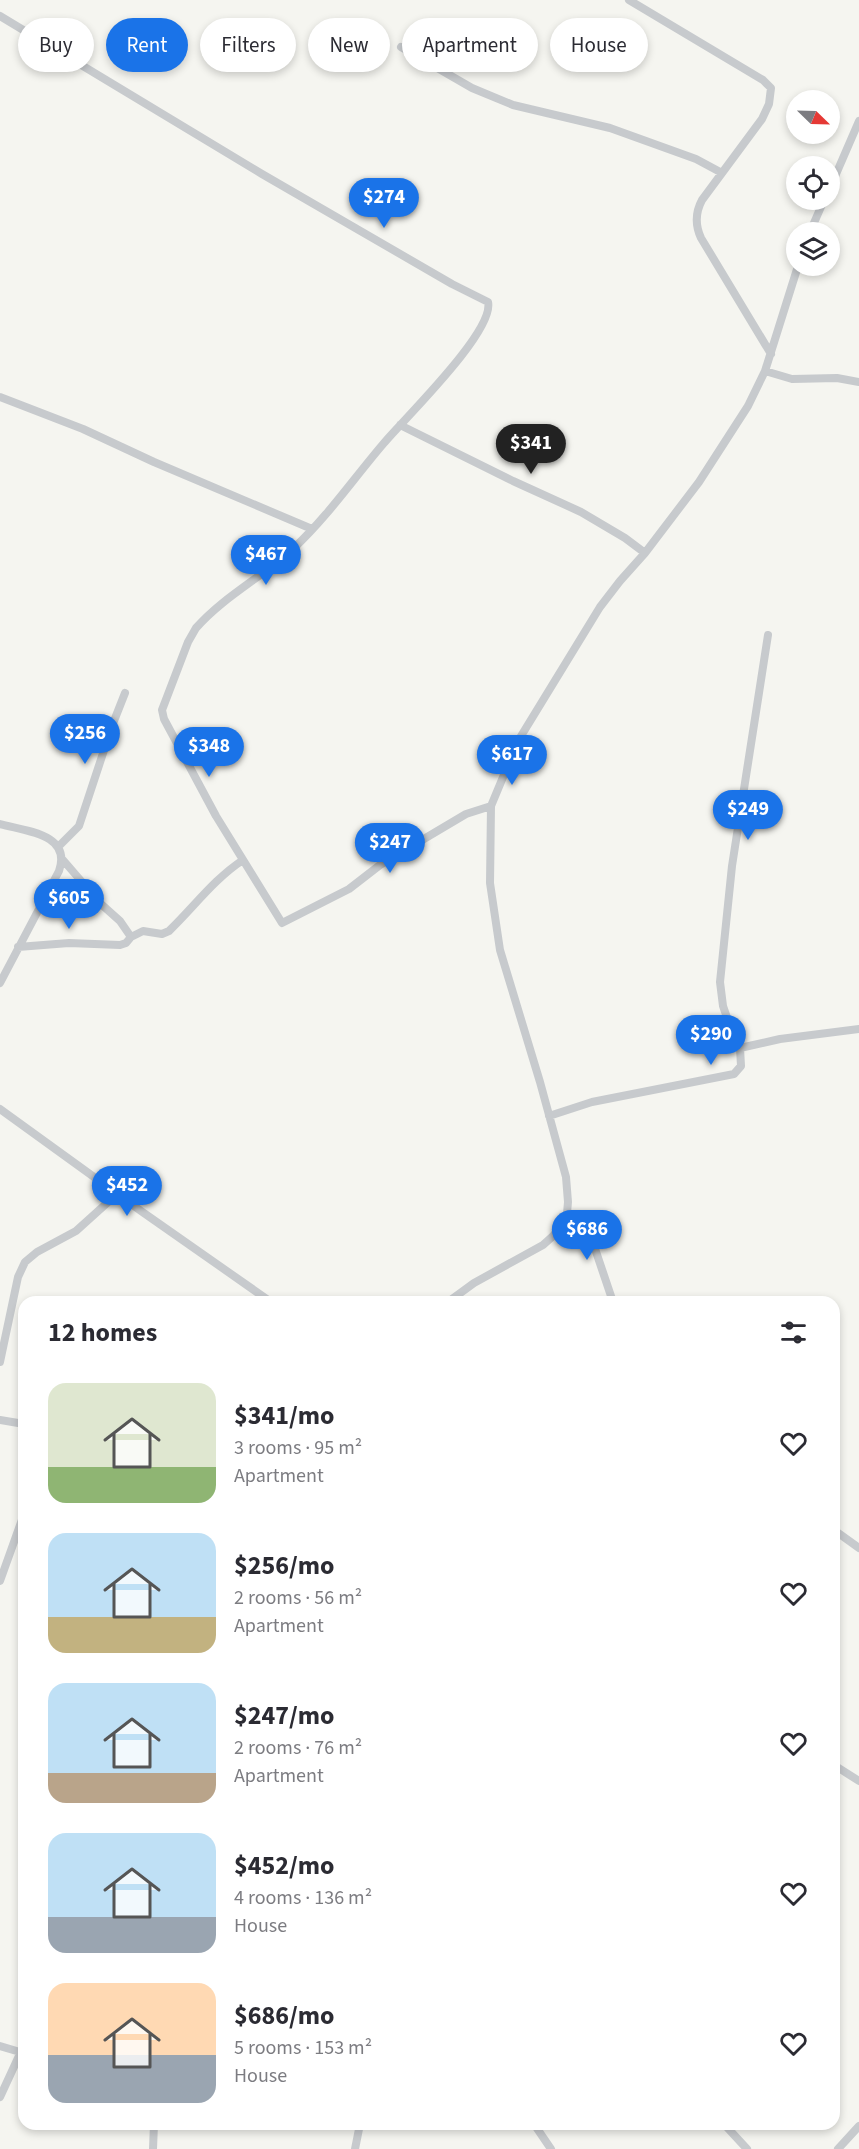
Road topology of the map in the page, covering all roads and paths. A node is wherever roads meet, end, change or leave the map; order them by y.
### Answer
1 (629, 0) edge
2 (0, 16) edge
3 (401, 47) dead end
4 (859, 122) edge
5 (840, 165) edge
6 (722, 173) junction
7 (795, 276) edge
8 (771, 354) junction
9 (765, 371) junction
10 (859, 382) edge
11 (0, 397) edge
12 (400, 425) junction
13 (312, 529) junction
14 (645, 553) junction
15 (768, 635) dead end
16 (125, 693) dead end
17 (491, 806) junction
18 (0, 824) edge
19 (59, 846) junction
20 (63, 860) junction
21 (243, 860) junction
22 (131, 937) junction
23 (18, 947) junction
24 (0, 983) edge
25 (859, 1029) edge
26 (740, 1048) junction
27 (0, 1109) edge
28 (549, 1116) junction
29 (117, 1194) junction
30 (567, 1213) junction
31 (262, 1296) edge
32 (457, 1296) edge
33 (611, 1296) edge
34 (0, 1362) edge
35 (0, 1420) edge
36 (18, 1423) edge
37 (18, 1531) edge
38 (840, 1534) edge
39 (859, 1548) edge
40 (0, 1581) edge
41 (840, 1769) edge
42 (859, 1781) edge
43 (0, 2046) edge
44 (18, 2048) edge
45 (18, 2059) edge
46 (0, 2097) edge
47 (859, 2126) edge
48 (154, 2130) edge
49 (359, 2130) edge
50 (538, 2130) edge
51 (730, 2130) edge
52 (153, 2149) edge
53 (355, 2149) edge
54 (551, 2149) edge
55 (747, 2149) edge
56 (838, 2149) edge

1 - 6 street
2 - 12 street
3 - 6 street
4 - 5 street
6 - 8 street
7 - 8 street
8 - 9 street
9 - 10 street
9 - 14 street
11 - 13 street
12 - 13 street
12 - 14 street
13 - 21 street
14 - 17 street
15 - 26 street
16 - 19 street
17 - 21 street
17 - 28 street
18 - 19 street
19 - 20 street
20 - 22 street
20 - 23 street
21 - 22 street
22 - 23 street
23 - 24 street
25 - 26 street
26 - 28 street
27 - 29 street
28 - 30 street
29 - 31 street
29 - 34 street
30 - 32 street
30 - 33 street
35 - 36 street
37 - 40 street
38 - 39 street
41 - 42 street
43 - 44 street
45 - 46 street
47 - 56 street
48 - 52 street
49 - 53 street
50 - 54 street
51 - 55 street

